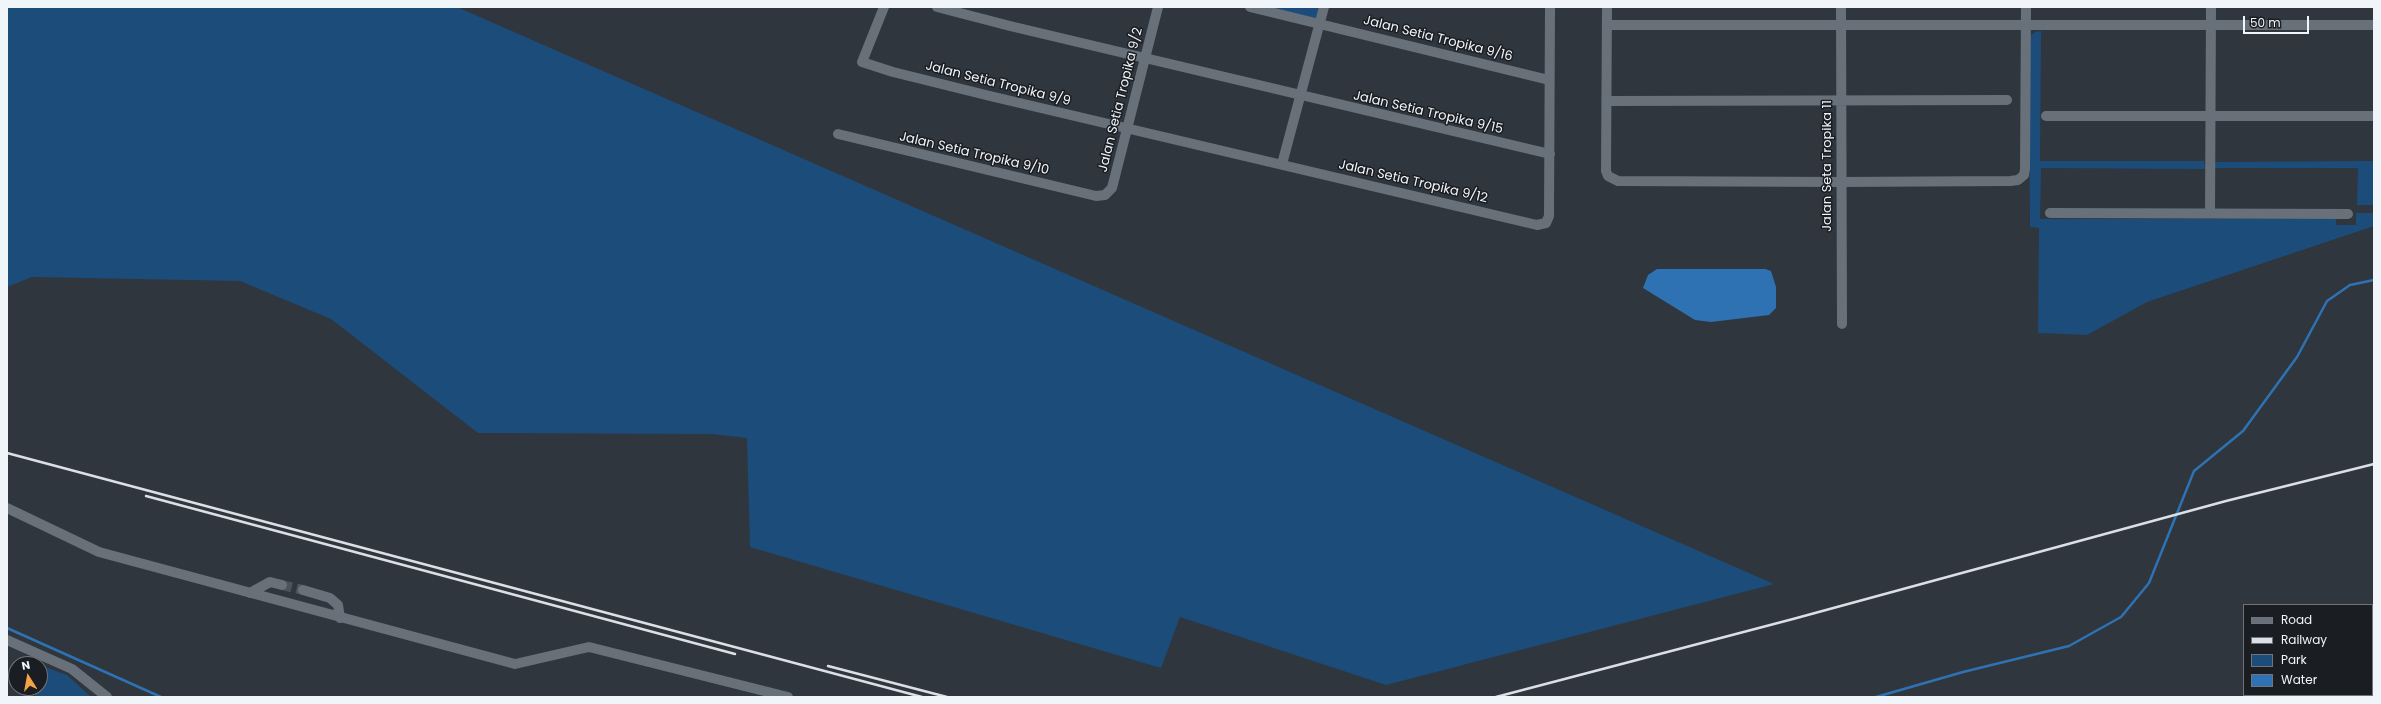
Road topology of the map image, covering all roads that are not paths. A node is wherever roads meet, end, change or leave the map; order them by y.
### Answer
1 (884, 7) edge
2 (937, 7) edge
3 (1158, 7) edge
4 (1250, 7) edge
5 (1324, 7) edge
6 (1550, 7) edge
7 (1607, 7) edge
8 (1841, 7) edge
9 (2026, 7) edge
10 (2211, 7) edge
11 (1320, 24) junction
12 (1607, 25) junction
13 (1841, 25) junction
14 (2026, 25) junction
15 (2211, 25) junction
16 (2374, 25) edge
17 (1145, 59) junction
18 (1549, 80) junction
19 (1301, 96) junction
20 (2007, 100) dead end
21 (1607, 101) junction
22 (1841, 101) junction
23 (2046, 116) dead end
24 (2211, 116) junction
25 (2374, 116) edge
26 (1129, 129) junction
27 (838, 134) dead end
28 (1550, 154) junction
29 (1282, 164) junction
30 (1840, 182) junction
31 (1105, 195) joint
32 (2050, 213) dead end
33 (2210, 213) junction
34 (2348, 214) dead end
35 (1842, 324) dead end
36 (7, 508) edge
37 (282, 585) tunnel mouth
38 (303, 590) tunnel mouth
39 (250, 593) junction
40 (340, 618) junction
41 (7, 640) edge
42 (107, 697) edge
43 (788, 697) edge

1 - 26 street, Jalan Setia Tropika 9/9
2 - 17 street, Jalan Setia Tropika 9/15
3 - 17 street, Jalan Setia Tropika 9/2
4 - 11 street, Jalan Setia Tropika 9/16
5 - 11 street
6 - 18 street
7 - 12 street
8 - 13 street, Jalan Seta Tropika 11
9 - 14 street
10 - 15 street
11 - 18 street, Jalan Setia Tropika 9/16
11 - 19 street
12 - 13 street
12 - 21 street
13 - 14 street
13 - 22 street, Jalan Seta Tropika 11
14 - 15 street
14 - 30 street
15 - 16 street
15 - 24 street
17 - 19 street, Jalan Setia Tropika 9/15
17 - 26 street, Jalan Setia Tropika 9/2
18 - 28 street
19 - 28 street, Jalan Setia Tropika 9/15
19 - 29 street
20 - 22 street
21 - 22 street
21 - 30 street
22 - 30 street, Jalan Seta Tropika 11
23 - 24 street
24 - 25 street
24 - 33 street
26 - 29 street, Jalan Setia Tropika 9/9
26 - 31 street, Jalan Setia Tropika 9/2
27 - 31 street, Jalan Setia Tropika 9/10
28 - 29 street, Jalan Setia Tropika 9/12
30 - 35 street, Jalan Seta Tropika 11
32 - 33 street
33 - 34 street
36 - 39 street
37 - 39 street
38 - 40 street
39 - 40 street
40 - 43 street
41 - 42 street

